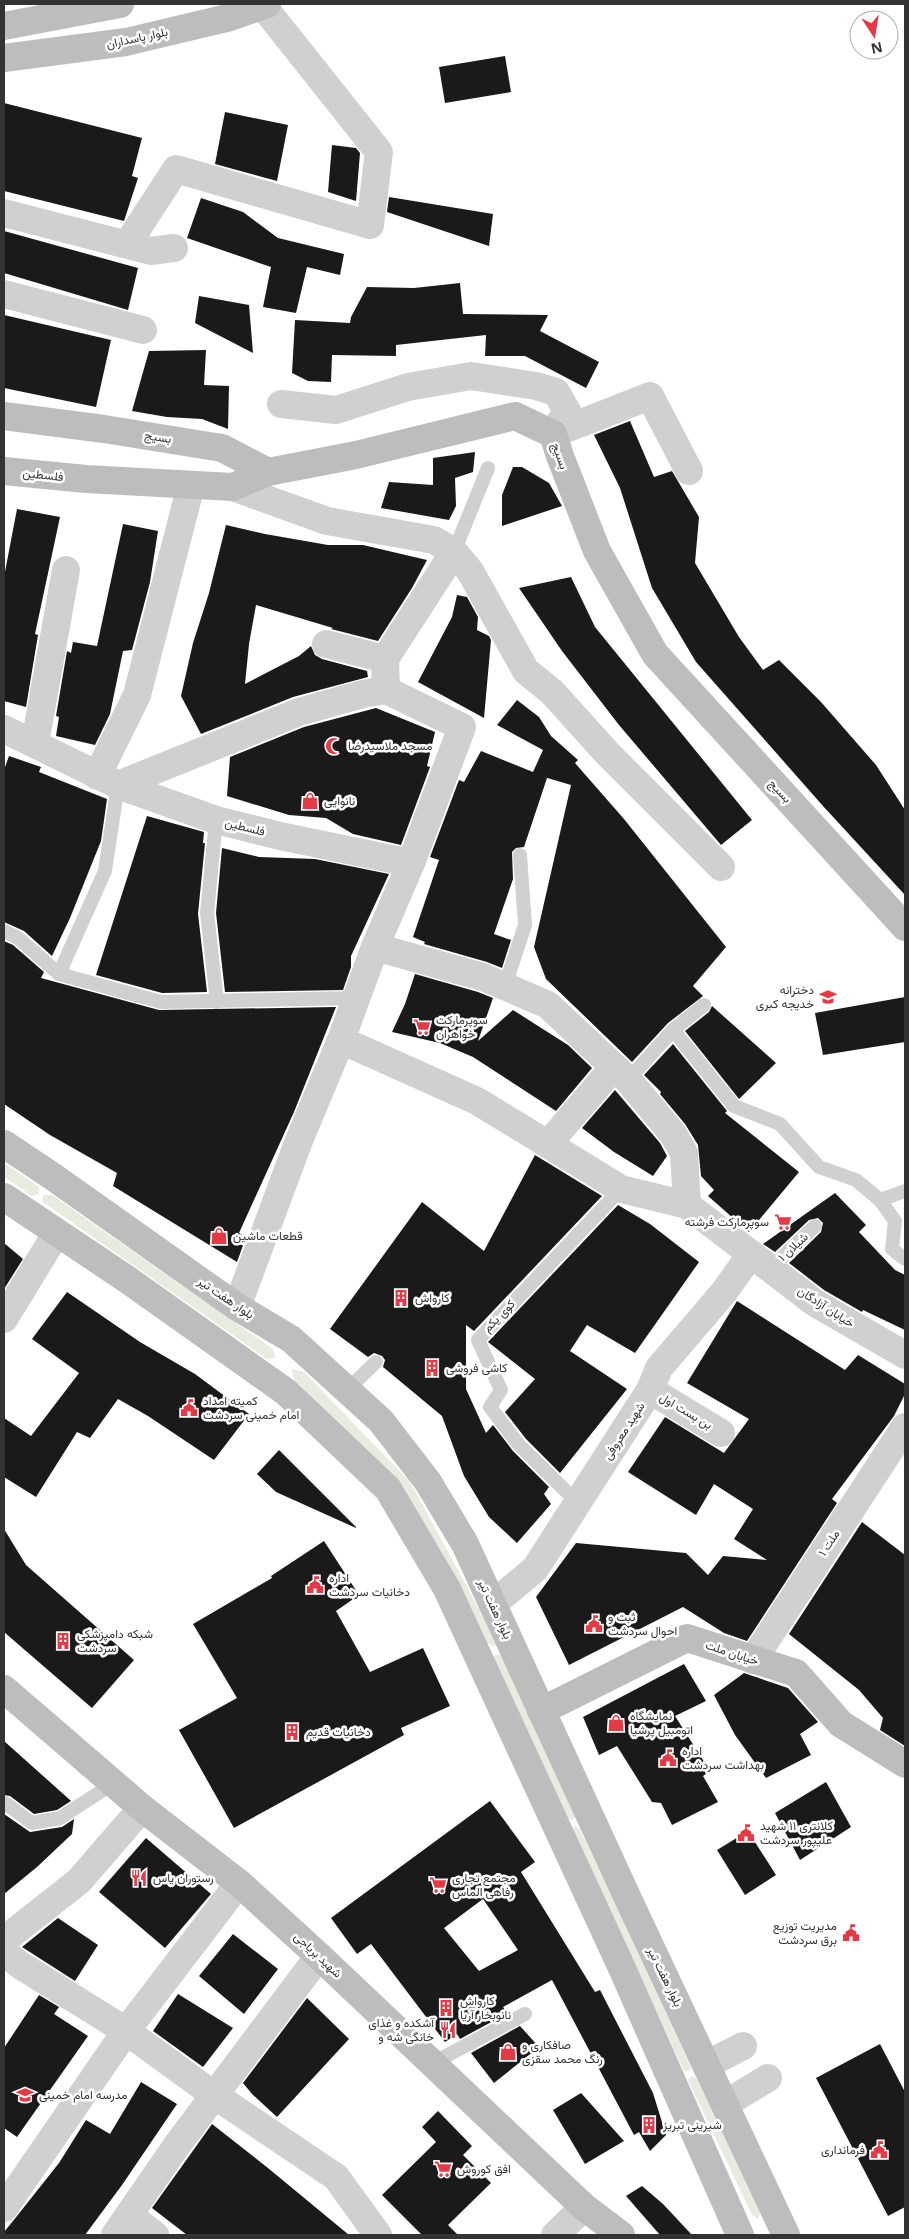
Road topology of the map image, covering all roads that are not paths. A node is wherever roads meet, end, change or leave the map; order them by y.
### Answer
1 (120, 4) edge
2 (258, 6) edge
3 (4, 26) edge
4 (4, 58) edge
5 (4, 212) edge
6 (128, 244) junction
7 (174, 248) dead end
8 (4, 294) edge
9 (144, 330) dead end
10 (280, 404) dead end
11 (4, 416) edge
12 (553, 434) junction
13 (488, 468) dead end
14 (4, 471) edge
15 (689, 471) dead end
16 (268, 472) junction
17 (191, 485) junction
18 (233, 487) junction
19 (454, 552) junction
20 (66, 570) dead end
21 (326, 644) dead end
22 (385, 659) junction
23 (386, 690) junction
24 (4, 729) edge
25 (35, 743) junction
26 (108, 780) junction
27 (216, 820) junction
28 (520, 855) dead end
29 (411, 863) junction
30 (721, 867) dead end
31 (905, 928) edge
32 (4, 931) edge
33 (375, 947) junction
34 (59, 974) junction
35 (505, 986) junction
36 (357, 998) junction
37 (217, 1002) junction
38 (704, 1005) dead end
39 (673, 1030) junction
40 (341, 1040) junction
41 (621, 1074) junction
42 (4, 1144) edge
43 (548, 1144) junction
44 (621, 1189) junction
45 (905, 1191) edge
46 (4, 1197) edge
47 (880, 1200) junction
48 (687, 1204) junction
49 (815, 1226) dead end
50 (56, 1234) junction
51 (905, 1258) edge
52 (761, 1261) junction
53 (237, 1307) junction
54 (4, 1319) edge
55 (905, 1355) edge
56 (376, 1362) dead end
57 (347, 1390) junction
58 (650, 1390) junction
59 (905, 1427) edge
60 (721, 1432) dead end
61 (577, 1502) junction
62 (493, 1604) junction
63 (753, 1660) junction
64 (4, 1689) edge
65 (541, 1711) junction
66 (905, 1764) edge
67 (114, 1783) junction
68 (4, 1804) edge
69 (142, 1808) junction
70 (239, 1883) junction
71 (4, 1940) edge
72 (4, 1952) edge
73 (319, 1956) junction
74 (525, 2014) dead end
75 (126, 2031) junction
76 (743, 2046) dead end
77 (433, 2063) junction
78 (706, 2064) junction
79 (768, 2078) dead end
80 (214, 2095) junction
81 (725, 2104) junction
82 (584, 2206) junction
83 (4, 2208) edge
84 (122, 2225) edge
85 (156, 2235) edge
86 (378, 2235) edge
87 (555, 2235) edge
88 (621, 2235) edge
89 (740, 2235) edge
90 (786, 2235) edge

1 - 3 main road
2 - 4 main road, بلوار پاسداران
2 - 6 street
5 - 6 street
6 - 7 street
8 - 9 street
10 - 12 street
11 - 16 main road, بسیج
12 - 15 street
12 - 16 main road, بسیج
12 - 31 main road, بسیج
13 - 19 lane
14 - 17 main road, فلسطین
16 - 18 main road
17 - 18 main road, فلسطین
17 - 26 street
18 - 19 street
19 - 22 street
19 - 30 street
20 - 25 street
21 - 22 street
22 - 23 street
23 - 26 street
23 - 29 street
24 - 25 street, فلسطین
25 - 26 street, فلسطین
26 - 27 street, فلسطین
26 - 34 lane
27 - 29 street, فلسطین
27 - 37 lane
28 - 35 lane
29 - 33 street
32 - 34 lane
33 - 35 street
33 - 36 street
34 - 37 lane
35 - 41 street
36 - 37 lane
36 - 40 street
38 - 39 lane
39 - 41 lane
39 - 47 lane
40 - 43 street
40 - 53 street
41 - 43 street
41 - 48 street
42 - 53 main road, بلوار هفت تیر
43 - 44 street
44 - 48 street
44 - 61 lane, کوی یکم
45 - 47 lane
46 - 50 main road
47 - 51 lane
48 - 52 street, خیابان آزادگان
49 - 52 lane, شیلان ۱
50 - 54 street
50 - 89 main road
52 - 55 street, خیابان آزادگان
52 - 58 street, شهید معروفی
53 - 57 main road, بلوار هفت تیر
56 - 57 lane
57 - 62 main road, بلوار هفت تیر
58 - 60 street, بن بست اول
58 - 61 street, شهید معروفی
59 - 63 street, ملت ۱
61 - 62 street, شهید معروفی
62 - 65 main road, بلوار هفت تیر
63 - 65 main road, خیابان ملت
63 - 66 main road, خیابان ملت
64 - 67 main road, شهید بریاجی
65 - 78 main road, بلوار هفت تیر
67 - 68 lane
67 - 69 main road, شهید بریاجی
69 - 70 main road, شهید بریاجی
69 - 71 street
70 - 73 main road, شهید بریاجی
70 - 75 street
72 - 75 street
73 - 77 main road, شهید بریاجی
73 - 80 street
74 - 77 lane
75 - 80 street
75 - 83 street
76 - 78 street
77 - 82 main road, شهید بریاجی
78 - 81 main road, بلوار هفت تیر
79 - 81 street
80 - 84 street
80 - 86 street
81 - 90 main road, بلوار هفت تیر
82 - 87 street
82 - 88 main road, شهید بریاجی
84 - 85 street

